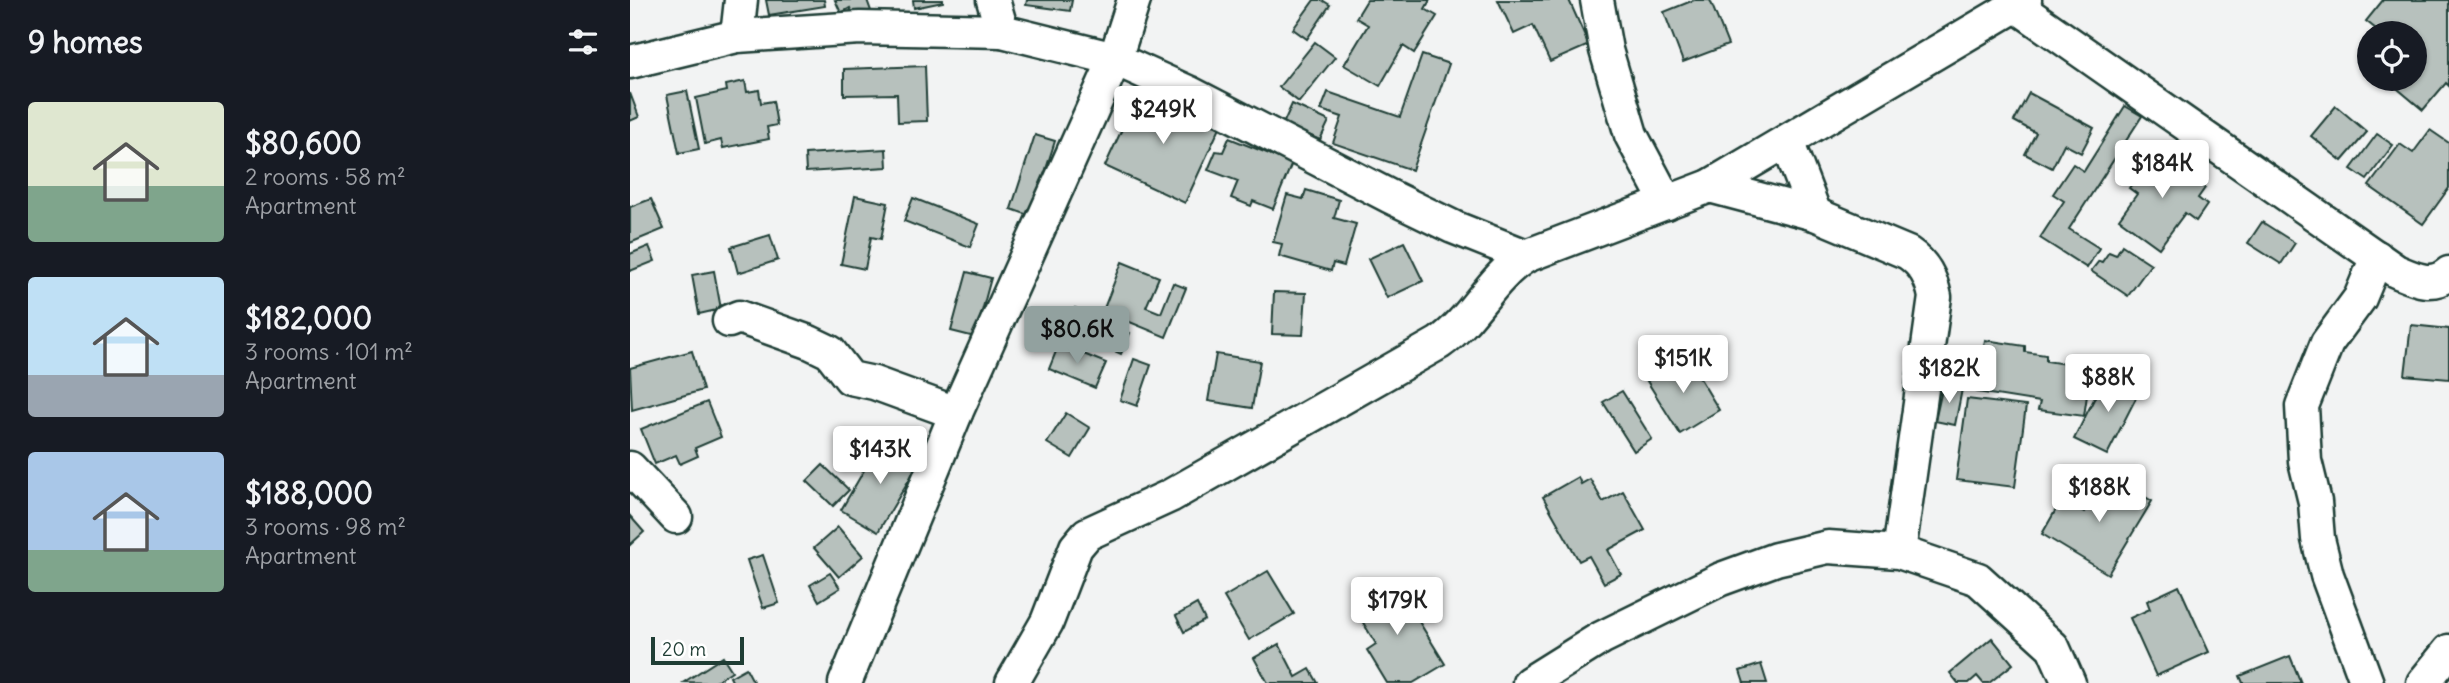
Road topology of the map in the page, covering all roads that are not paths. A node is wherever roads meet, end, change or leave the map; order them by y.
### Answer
1 (741, 0) edge
2 (993, 0) edge
3 (1134, 0) edge
4 (1597, 0) edge
5 (2020, 2) edge
6 (1002, 31) junction
7 (737, 36) junction
8 (1115, 59) junction
9 (630, 62) edge
10 (1787, 141) junction
11 (1710, 186) junction
12 (1667, 203) junction
13 (1815, 214) junction
14 (1526, 256) junction
15 (2377, 257) junction
16 (2449, 273) edge
17 (729, 321) dead end
18 (956, 413) junction
19 (630, 468) edge
20 (676, 517) dead end
21 (1899, 552) junction
22 (2449, 651) edge
23 (845, 683) edge
24 (1012, 683) edge
25 (1529, 683) edge
26 (2069, 683) edge
27 (2367, 683) edge
28 (2423, 683) edge

1 - 7 street
2 - 6 street
3 - 8 street
4 - 12 street
5 - 10 street
5 - 15 street
6 - 7 street
6 - 8 street
7 - 9 street
8 - 14 street
8 - 18 street
10 - 11 street
10 - 13 street
11 - 12 street
11 - 13 street
12 - 14 street
13 - 21 street
14 - 24 street
15 - 16 street
15 - 27 street
17 - 18 street
18 - 23 street
19 - 20 street
21 - 25 street
21 - 26 street
22 - 28 street

